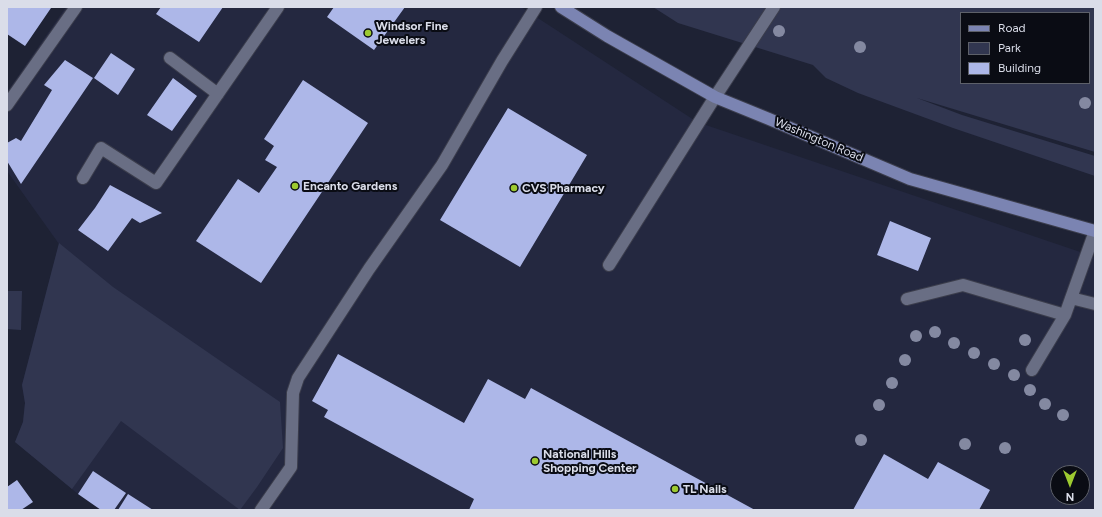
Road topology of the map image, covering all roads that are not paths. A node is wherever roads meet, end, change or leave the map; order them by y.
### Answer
1 (76, 7) edge
2 (278, 7) edge
3 (536, 7) edge
4 (561, 7) edge
5 (774, 7) edge
6 (170, 58) dead end
7 (218, 94) junction
8 (715, 97) junction
9 (7, 105) edge
10 (83, 178) dead end
11 (1095, 231) edge
12 (609, 265) dead end
13 (1072, 298) junction
14 (907, 299) dead end
15 (1095, 304) edge
16 (1065, 315) junction
17 (1032, 370) dead end
18 (261, 510) edge

1 - 9 street
2 - 7 street
3 - 18 street
4 - 8 main road, Washington Road
5 - 8 street
6 - 7 street
7 - 10 street
8 - 11 main road, Washington Road
8 - 12 street
11 - 13 street
13 - 15 street
13 - 16 street
14 - 16 street
16 - 17 street

